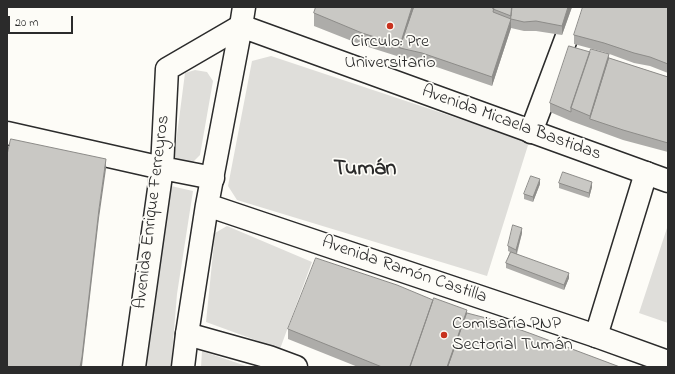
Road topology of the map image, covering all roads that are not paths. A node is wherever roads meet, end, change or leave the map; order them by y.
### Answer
1 (578, 7) edge
2 (243, 17) edge
3 (563, 46) junction
4 (586, 54) edge
5 (531, 132) junction
6 (7, 133) edge
7 (162, 168) junction
8 (646, 173) junction
9 (213, 178) junction
10 (668, 181) edge
11 (207, 205) junction
12 (187, 334) junction
13 (596, 336) junction
14 (668, 362) edge
15 (134, 367) edge
16 (183, 367) edge
17 (296, 367) edge

1 - 3 main road
2 - 5 main road, Avenida Micaela Bastidas
2 - 7 main road, Avenida Enrique Ferreyros
2 - 9 main road
3 - 4 main road
3 - 5 main road
5 - 8 main road, Avenida Micaela Bastidas
6 - 7 main road
7 - 9 main road
7 - 15 main road, Avenida Enrique Ferreyros
8 - 10 main road, Avenida Micaela Bastidas
8 - 13 main road
9 - 11 main road
11 - 12 main road
11 - 13 main road, Avenida Ramón Castilla
12 - 16 main road
12 - 17 main road
13 - 14 main road, Avenida Ramón Castilla

